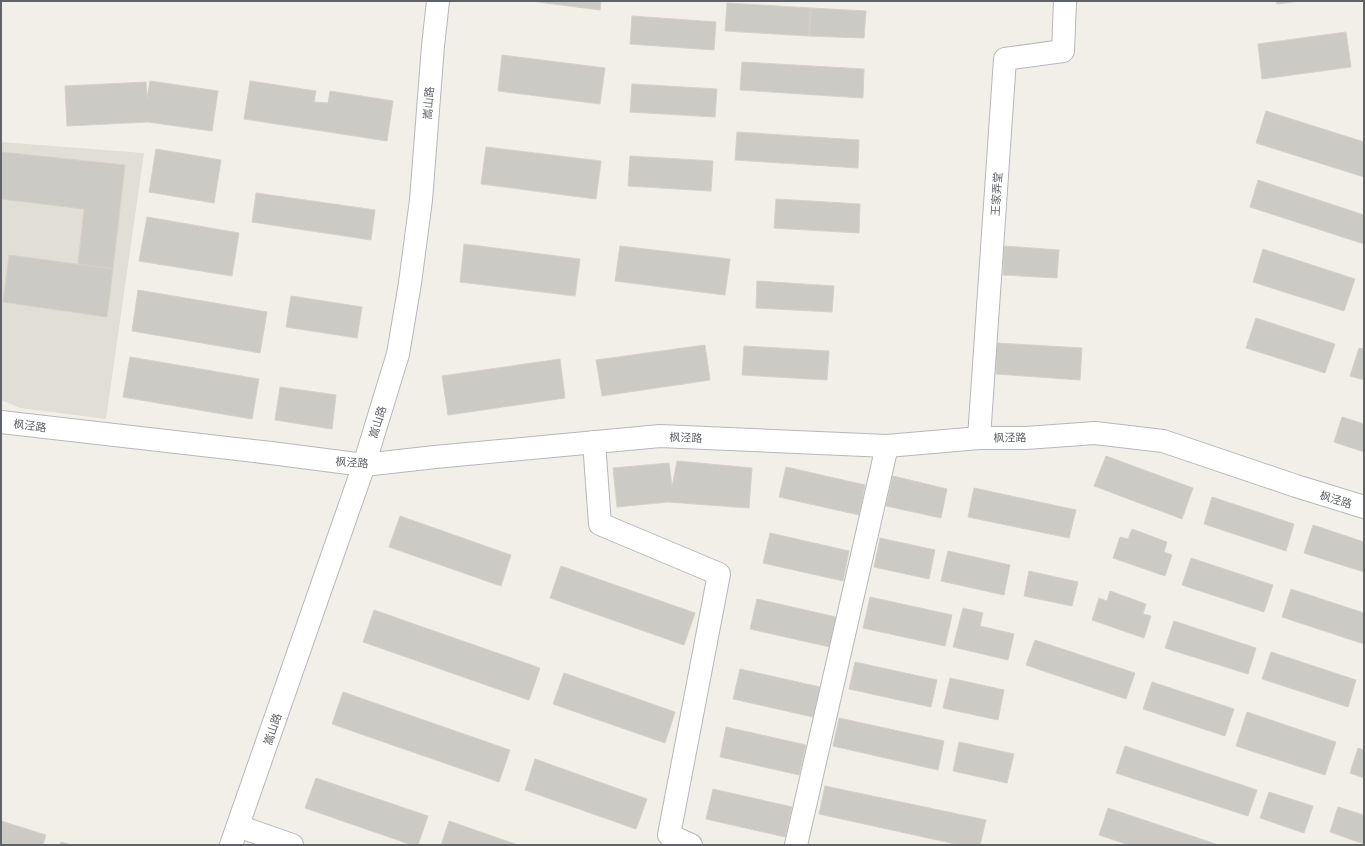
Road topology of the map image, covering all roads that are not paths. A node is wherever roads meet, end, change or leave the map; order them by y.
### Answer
1 (438, 1) edge
2 (1065, 1) edge
3 (1, 422) edge
4 (979, 438) junction
5 (594, 442) junction
6 (887, 446) junction
7 (364, 465) junction
8 (1364, 507) edge
9 (235, 836) edge
10 (292, 845) edge
11 (692, 845) edge
12 (796, 845) edge

1 - 7 street, 嵩山路
2 - 4 street, 王家弄堂
3 - 7 street, 枫泾路
4 - 6 street, 枫泾路
4 - 8 street, 枫泾路
5 - 6 street, 枫泾路
5 - 7 street, 枫泾路
5 - 11 street
6 - 12 street
7 - 9 street, 嵩山路
9 - 10 street

